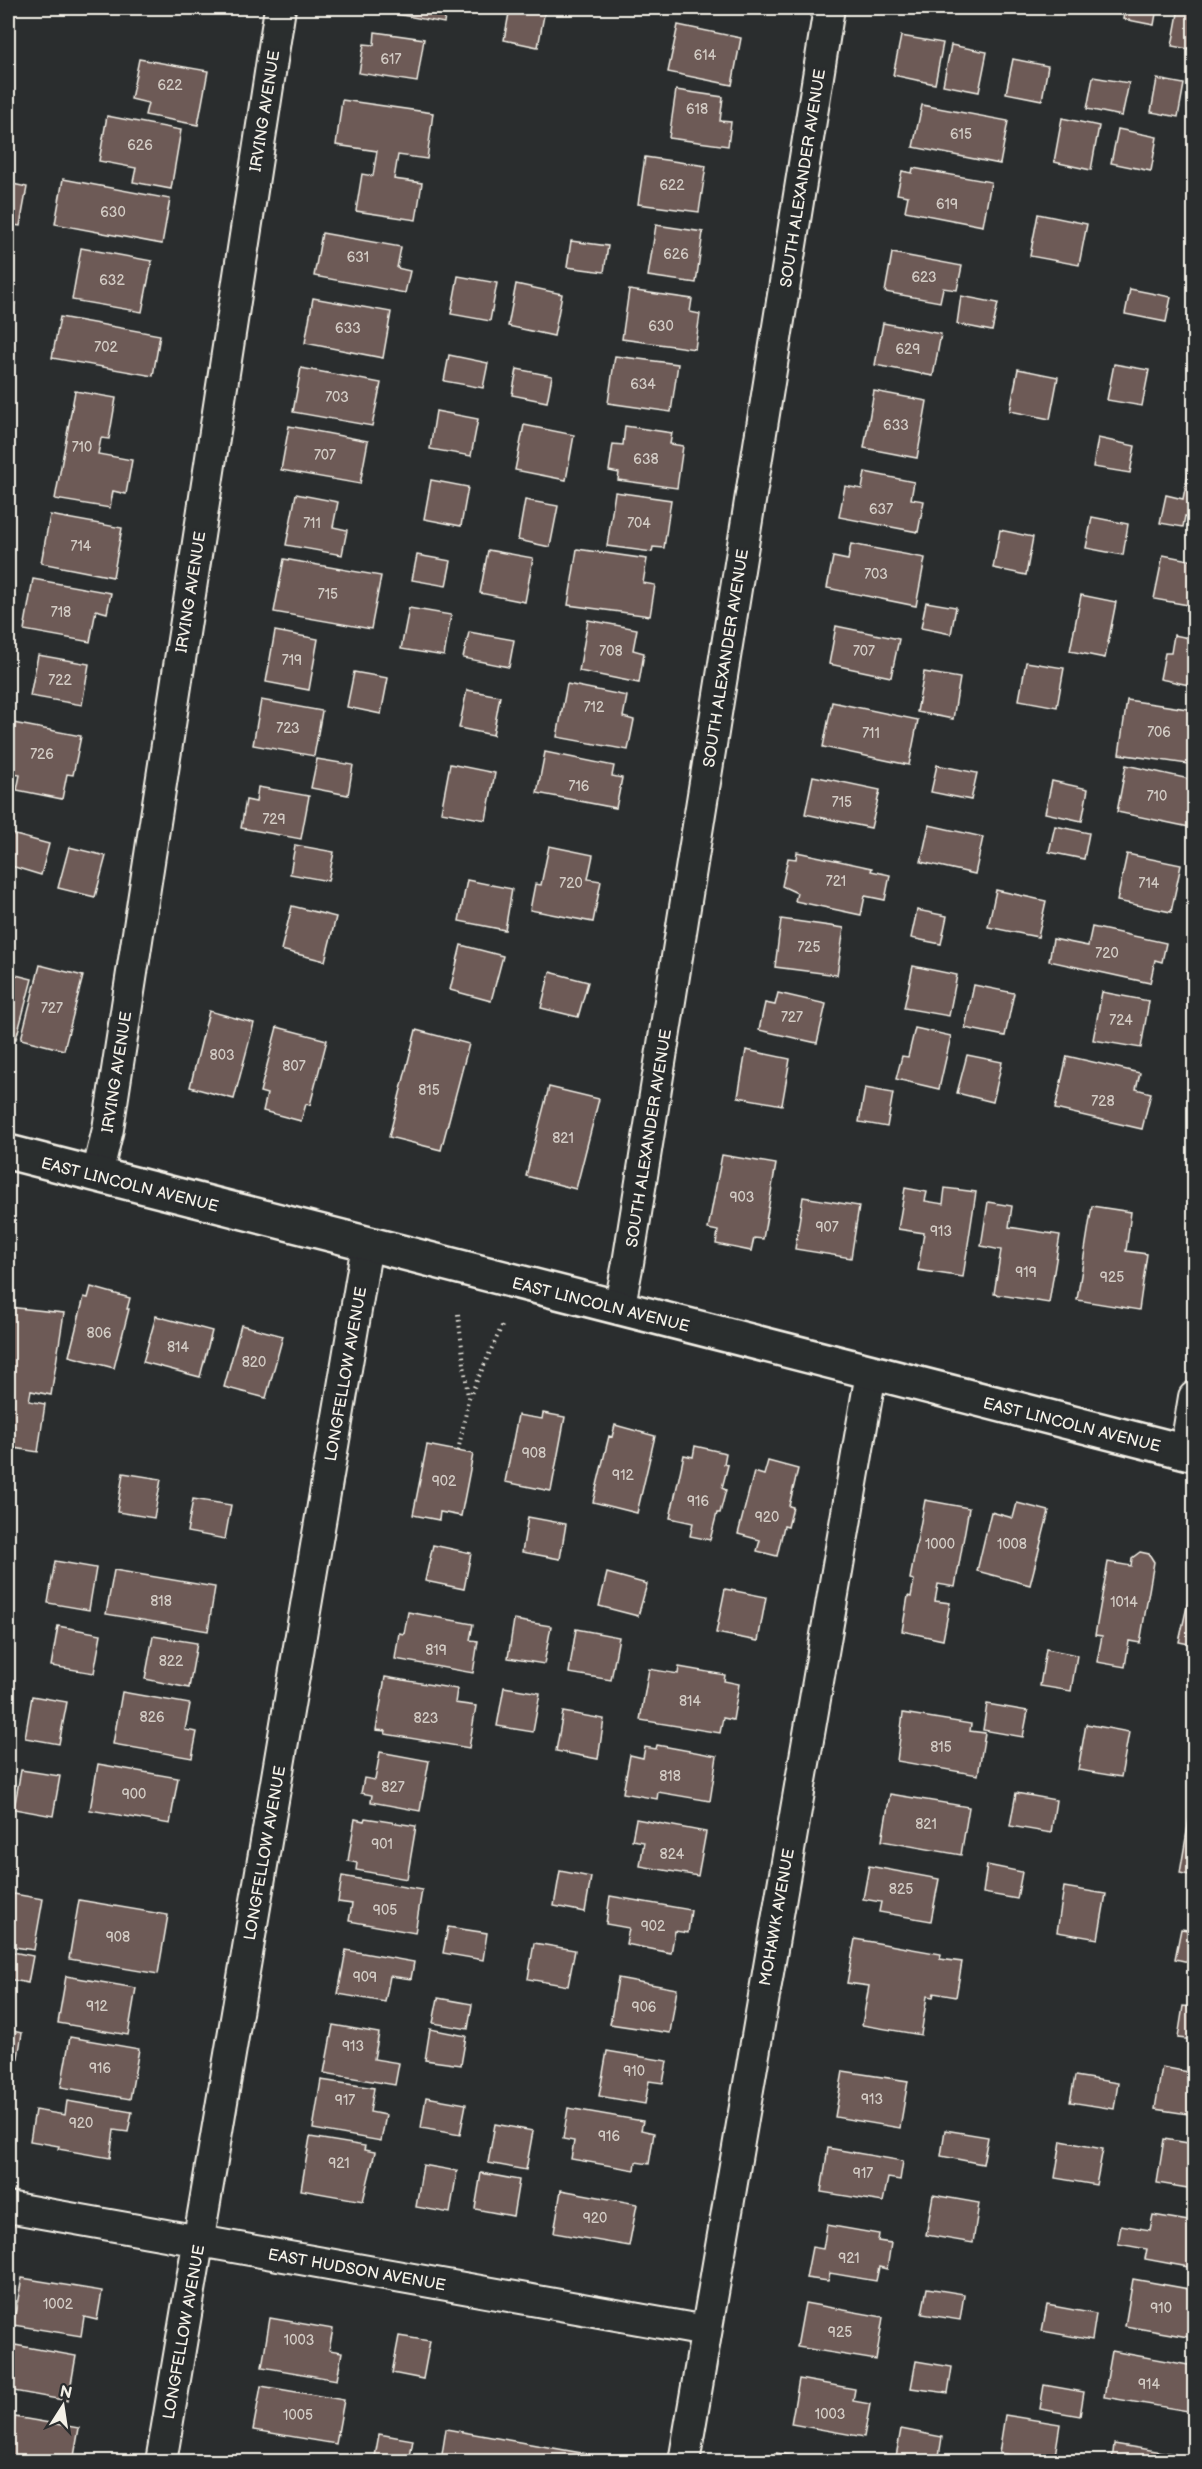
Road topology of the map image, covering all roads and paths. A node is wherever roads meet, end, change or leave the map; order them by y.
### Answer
1 (280, 8) edge
2 (829, 8) edge
3 (8, 1152) edge
4 (97, 1175) junction
5 (367, 1245) junction
6 (619, 1308) junction
7 (458, 1314) dead end
8 (502, 1326) dead end
9 (871, 1373) junction
10 (1194, 1396) edge
11 (469, 1398) junction
12 (458, 1451) dead end
13 (1190, 1453) edge
14 (8, 2207) edge
15 (199, 2241) junction
16 (706, 2331) junction
17 (161, 2462) edge
18 (684, 2462) edge

1 - 4 street, IRVING AVENUE
2 - 6 street, SOUTH ALEXANDER AVENUE
3 - 4 street, EAST LINCOLN AVENUE
4 - 5 street, EAST LINCOLN AVENUE
5 - 6 street, EAST LINCOLN AVENUE
5 - 15 street, LONGFELLOW AVENUE
6 - 9 street, EAST LINCOLN AVENUE
7 - 11 path
8 - 11 path
9 - 13 street, EAST LINCOLN AVENUE
9 - 16 street, MOHAWK AVENUE
10 - 13 street
11 - 12 path
14 - 15 street, EAST HUDSON AVENUE
15 - 16 street, EAST HUDSON AVENUE
15 - 17 street, LONGFELLOW AVENUE
16 - 18 street, MOHAWK AVENUE

